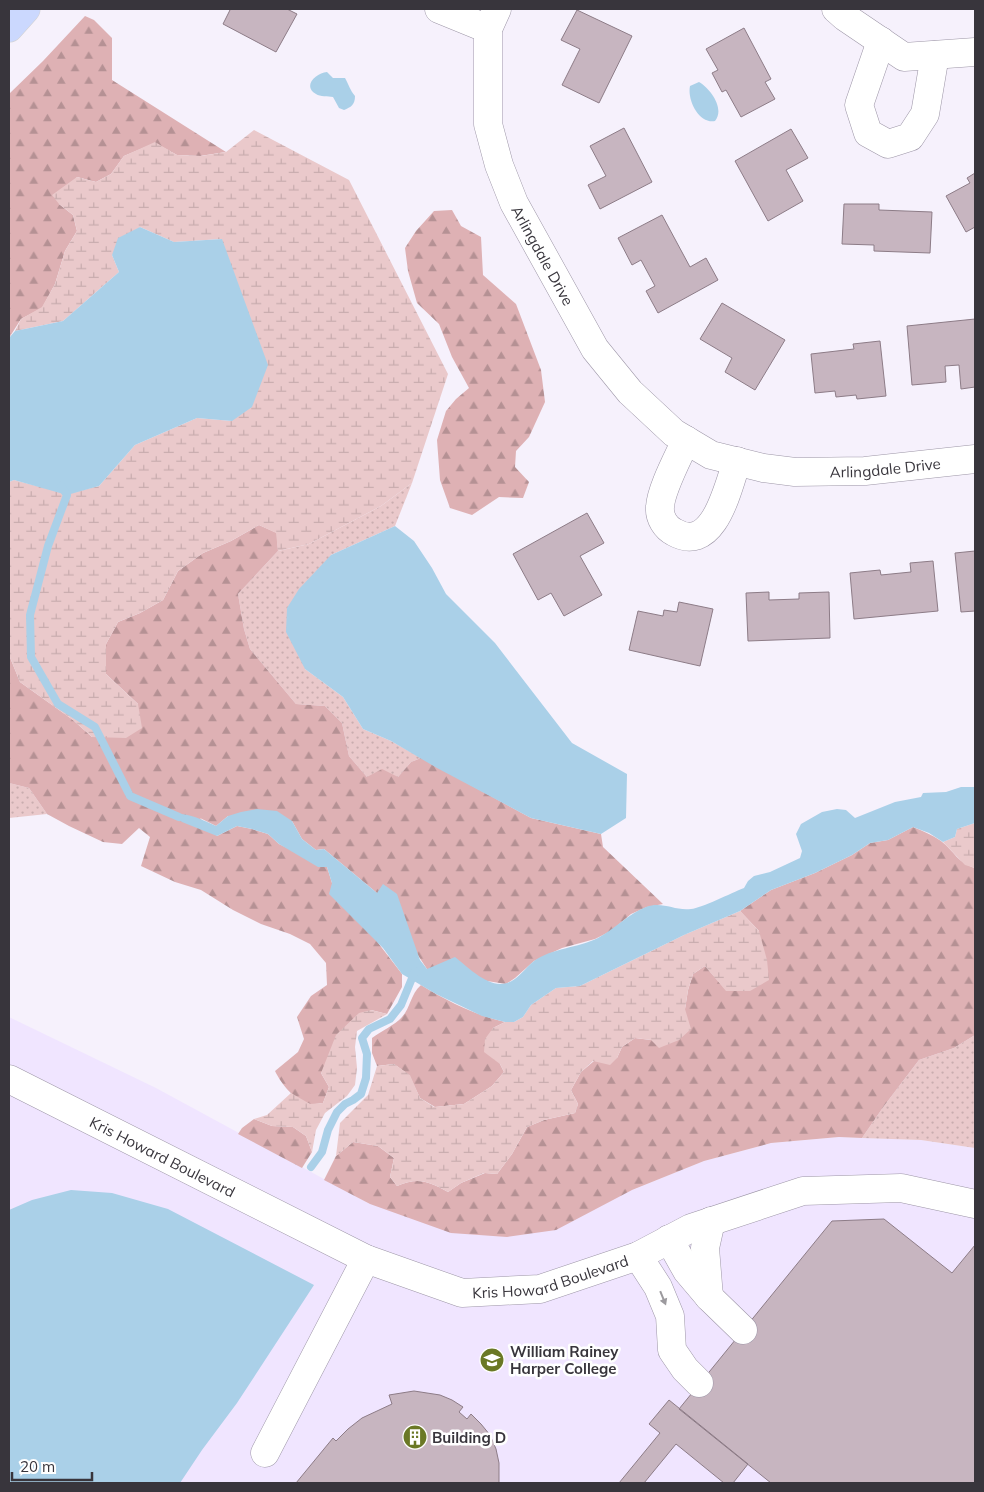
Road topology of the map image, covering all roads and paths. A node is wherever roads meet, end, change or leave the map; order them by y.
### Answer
1 (26, 9) edge
2 (439, 9) edge
3 (836, 9) edge
4 (492, 19) edge
5 (9, 28) edge
6 (881, 41) junction
7 (975, 52) edge
8 (935, 55) junction
9 (686, 440) junction
10 (975, 459) edge
11 (737, 462) junction
12 (9, 1079) edge
13 (975, 1204) edge
14 (711, 1221) junction
15 (669, 1239) junction
16 (638, 1256) junction
17 (366, 1259) junction
18 (709, 1297) junction
19 (743, 1330) dead end
20 (699, 1384) dead end
21 (266, 1453) dead end

1 - 5 main road
2 - 4 street
3 - 6 street
4 - 9 street, Arlingdale Drive
6 - 8 street
6 - 8 street
7 - 8 street
9 - 11 street, Arlingdale Drive
9 - 11 street
10 - 11 street, Arlingdale Drive
12 - 17 street, Kris Howard Boulevard
13 - 14 street, Kris Howard Boulevard
14 - 15 street, Kris Howard Boulevard
14 - 18 street
15 - 16 street, Kris Howard Boulevard
15 - 18 street
16 - 17 street, Kris Howard Boulevard
16 -> 20 street
17 - 21 street
18 - 19 street

